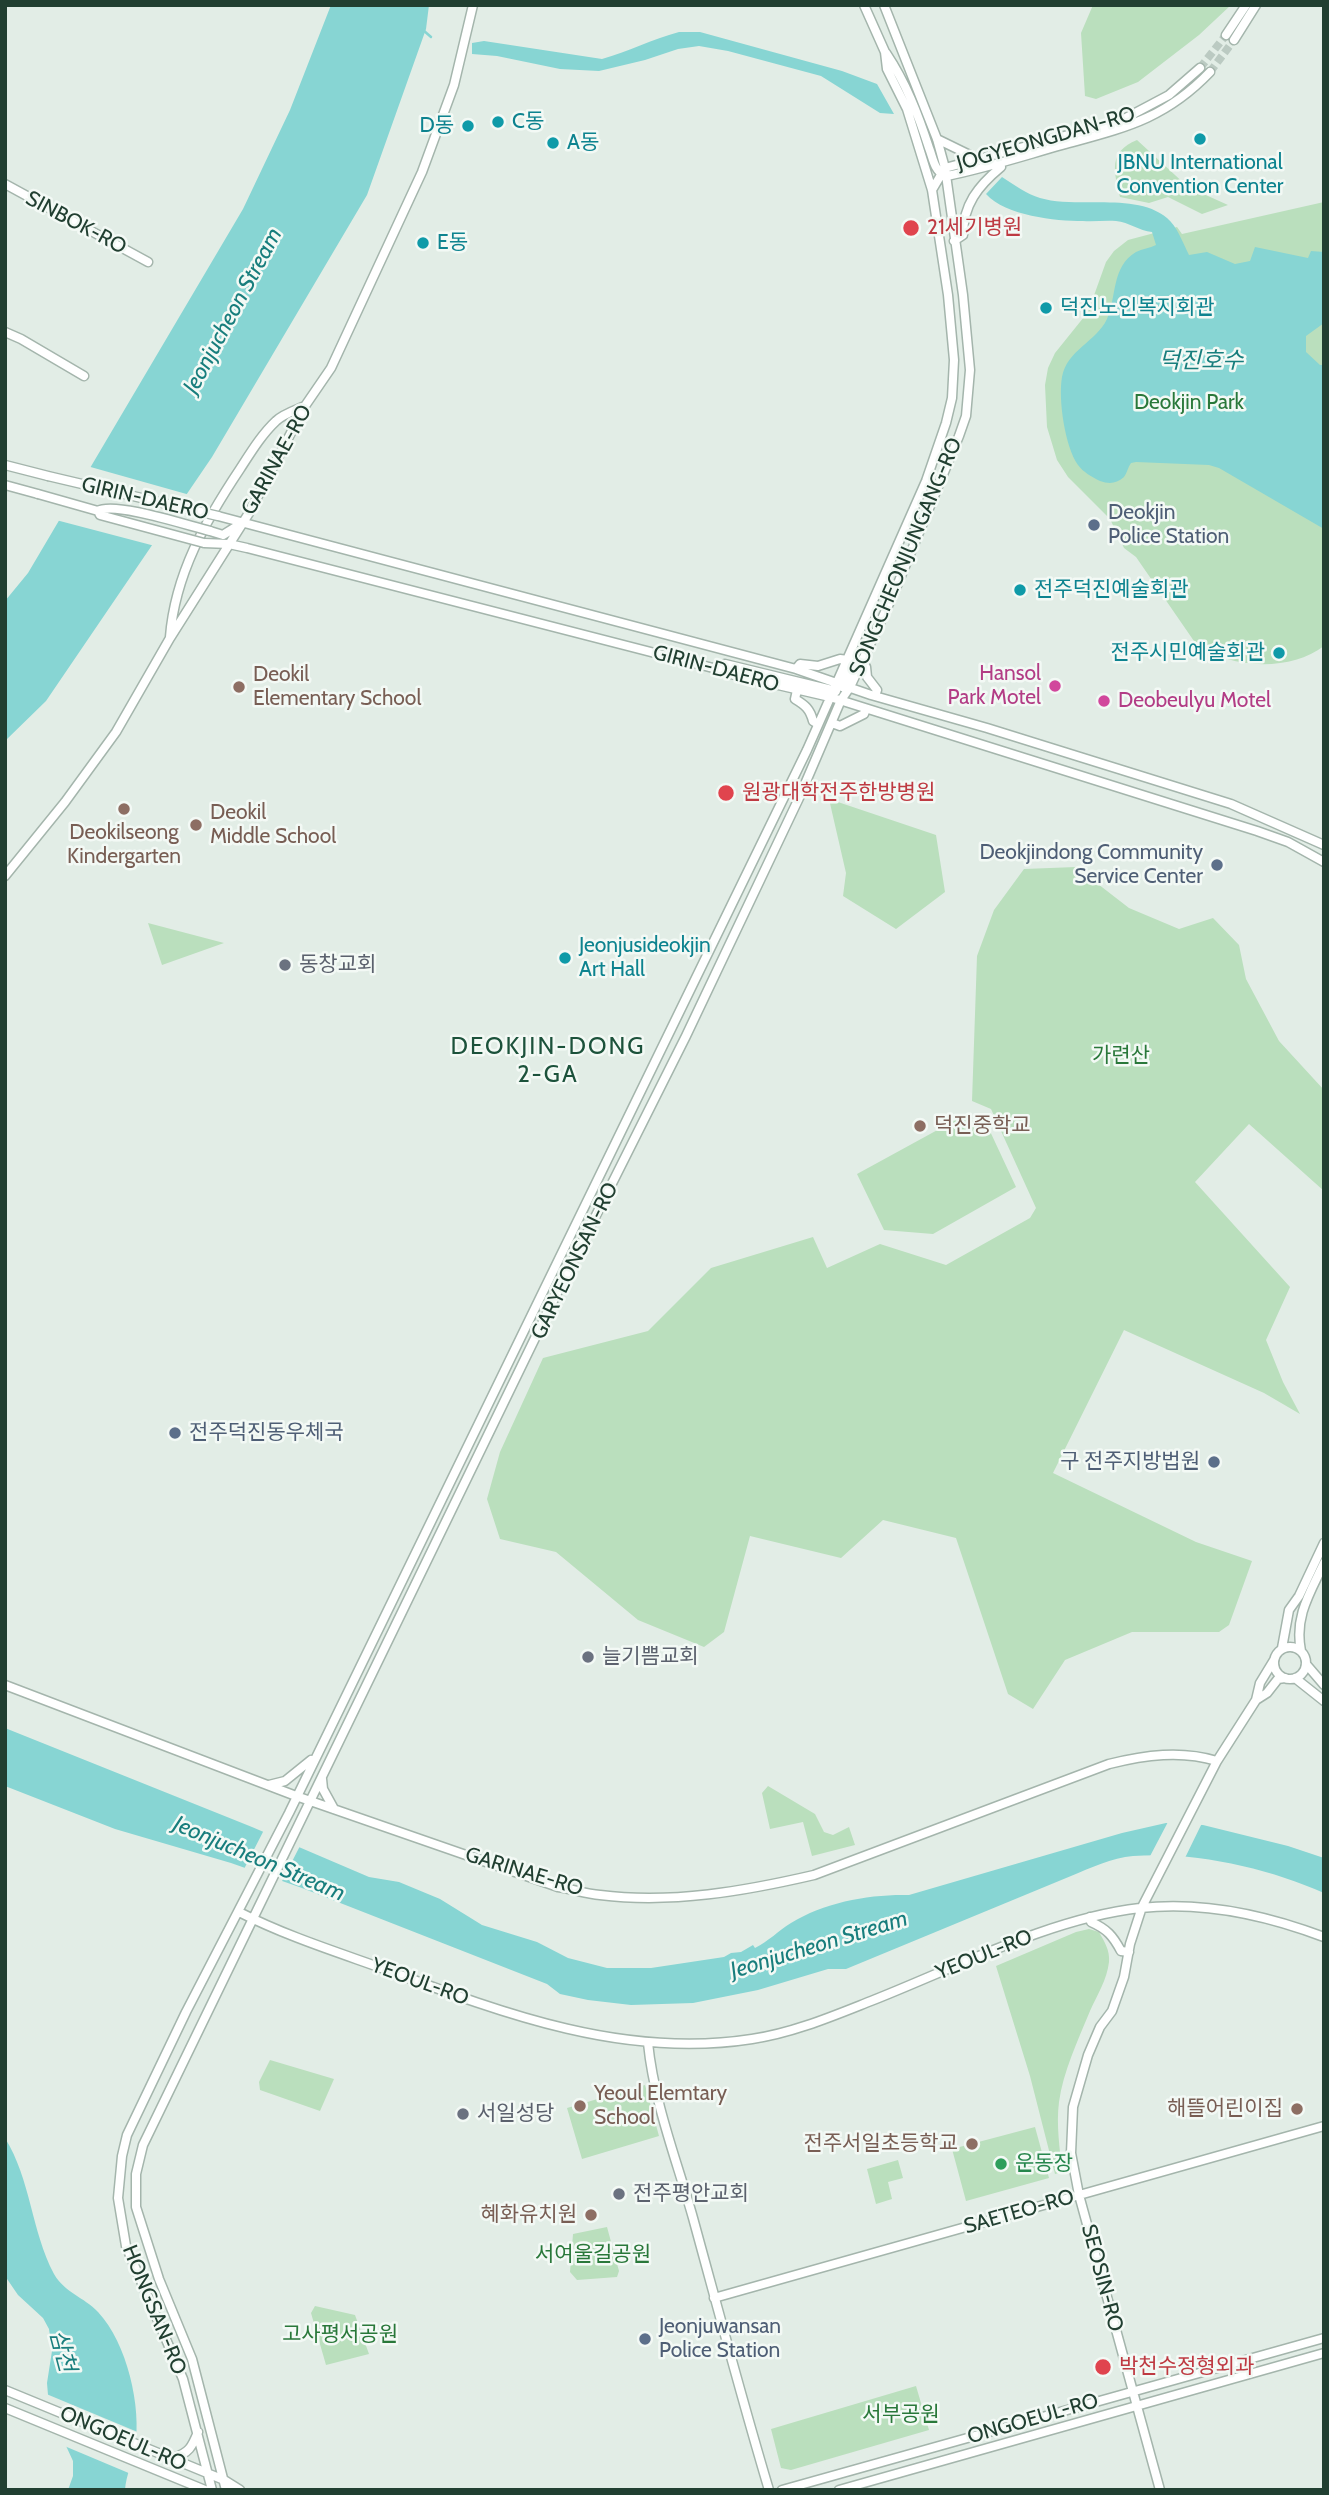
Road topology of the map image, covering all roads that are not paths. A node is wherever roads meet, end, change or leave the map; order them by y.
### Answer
1 (473, 5) edge
2 (864, 5) edge
3 (884, 5) edge
4 (1247, 5) edge
5 (1256, 5) edge
6 (885, 52) junction
7 (1200, 68) tunnel mouth
8 (1210, 72) tunnel mouth
9 (937, 139) junction
10 (980, 160) junction
11 (1000, 164) junction
12 (944, 173) junction
13 (5, 184) edge
14 (932, 190) junction
15 (954, 241) junction
16 (148, 262) dead end
17 (5, 332) edge
18 (84, 376) dead end
19 (305, 406) junction
20 (5, 465) edge
21 (5, 485) edge
22 (98, 511) junction
23 (242, 524) junction
24 (229, 544) junction
25 (871, 608) junction
26 (170, 638) junction
27 (848, 660) junction
28 (859, 665) junction
29 (713, 668) junction
30 (796, 669) junction
31 (839, 689) junction
32 (797, 690) junction
33 (875, 696) junction
34 (841, 700) junction
35 (866, 709) junction
36 (832, 723) junction
37 (818, 724) junction
38 (1324, 845) edge
39 (1324, 862) edge
40 (5, 876) edge
41 (1324, 1543) edge
42 (1324, 1563) edge
43 (1282, 1648) junction
44 (1301, 1651) junction
45 (1274, 1660) junction
46 (1306, 1664) junction
47 (1290, 1678) junction
48 (5, 1685) edge
49 (1324, 1685) edge
50 (1256, 1700) junction
51 (1324, 1701) edge
52 (314, 1758) junction
53 (1217, 1761) junction
54 (322, 1777) junction
55 (267, 1785) junction
56 (296, 1797) junction
57 (311, 1801) junction
58 (334, 1809) junction
59 (289, 1813) joint
60 (1142, 1907) junction
61 (241, 1908) junction
62 (257, 1909) joint
63 (1090, 1917) junction
64 (252, 1919) junction
65 (1324, 1937) edge
66 (1129, 1952) junction
67 (648, 2043) junction
68 (1324, 2126) edge
69 (1079, 2195) junction
70 (714, 2298) junction
71 (1324, 2337) edge
72 (1324, 2353) edge
73 (5, 2389) edge
74 (1132, 2391) junction
75 (1137, 2407) junction
76 (5, 2408) edge
77 (198, 2432) junction
78 (173, 2459) junction
79 (209, 2475) junction
80 (224, 2480) junction
81 (205, 2490) edge
82 (212, 2490) edge
83 (226, 2490) edge
84 (240, 2490) edge
85 (769, 2490) edge
86 (782, 2490) edge
87 (839, 2490) edge
88 (1160, 2490) edge

1 - 19 street, GARINAE-RO
2 - 6 street, SONGCHEONJUNGANG-RO
3 - 9 street, SONGCHEONJUNGANG-RO
4 - 5 street
6 - 12 street
6 - 14 street, SONGCHEONJUNGANG-RO
7 - 10 street, JOGYEONGDAN-RO
8 - 11 street, JOGYEONGDAN-RO
9 - 10 street
9 - 12 street, SONGCHEONJUNGANG-RO
10 - 12 street, JOGYEONGDAN-RO
11 - 12 street, JOGYEONGDAN-RO
11 - 15 street
12 - 14 street, JOGYEONGDAN-RO
12 - 15 street, SONGCHEONJUNGANG-RO
13 - 16 street, SINBOK-RO
14 - 25 street, SONGCHEONJUNGANG-RO
15 - 28 street, SONGCHEONJUNGANG-RO
17 - 18 street
19 - 23 street, GARINAE-RO
19 - 26 street
20 - 23 street, GIRIN-DAERO, bridge
21 - 22 street, GIRIN-DAERO, bridge
22 - 23 street, GIRIN-DAERO, bridge
22 - 24 street, GIRIN-DAERO, bridge
23 - 24 street, GARINAE-RO
23 - 30 street, GIRIN-DAERO
24 - 26 street, GARINAE-RO
24 - 29 street, GIRIN-DAERO
25 - 27 street, SONGCHEONJUNGANG-RO
25 - 31 street
26 - 40 street, GARINAE-RO
27 - 30 street
27 - 31 street, SONGCHEONJUNGANG-RO
28 - 31 street, SONGCHEONJUNGANG-RO
28 - 33 street
29 - 31 street
29 - 32 street, GIRIN-DAERO
30 - 31 street, GIRIN-DAERO
31 - 32 street, GIRIN-DAERO
31 - 33 street, GIRIN-DAERO
31 - 34 street, SONGCHEONJUNGANG-RO
31 - 34 street, GIRIN-DAERO
31 - 37 street, GARYEONSAN-RO
32 - 37 street
33 - 38 street, GIRIN-DAERO
34 - 35 street, GIRIN-DAERO
34 - 36 street, GARYEONSAN-RO
35 - 36 street
35 - 39 street, GIRIN-DAERO
36 - 54 street, GARYEONSAN-RO
37 - 52 street, GARYEONSAN-RO
41 - 43 street
42 - 44 street
43 - 44 street
43 - 45 street
44 - 46 street
45 - 47 street
45 - 50 street
46 - 47 street
46 - 49 street
47 - 50 street
47 - 51 street
48 - 55 street, GARINAE-RO
50 - 53 street, SEOSIN-RO
52 - 55 street
52 - 56 street, GARYEONSAN-RO
53 - 58 street, GARINAE-RO
53 - 60 street, SEOSIN-RO
54 - 57 street, GARYEONSAN-RO
54 - 58 street
55 - 56 street, GARINAE-RO
56 - 57 street, GARINAE-RO
56 - 59 street, GARYEONSAN-RO
57 - 58 street, GARINAE-RO
57 - 62 street, GARYEONSAN-RO
59 - 61 street, HONGSAN-RO
60 - 63 street, YEOUL-RO
60 - 65 street, YEOUL-RO
60 - 66 street, SEOSIN-RO
61 - 64 street, YEOUL-RO
61 - 77 street, HONGSAN-RO
62 - 64 street, HONGSAN-RO
63 - 66 street
63 - 67 street, YEOUL-RO
64 - 67 street, YEOUL-RO
64 - 80 street, HONGSAN-RO
66 - 69 street, SEOSIN-RO
67 - 70 street
68 - 69 street, SAETEO-RO
69 - 70 street, SAETEO-RO
69 - 74 street, SEOSIN-RO
70 - 85 street
71 - 74 street, ONGOEUL-RO
72 - 75 street, ONGOEUL-RO
73 - 78 street, ONGOEUL-RO
74 - 75 street, SEOSIN-RO
74 - 86 street, ONGOEUL-RO
75 - 87 street, ONGOEUL-RO
75 - 88 street, SEOSIN-RO
76 - 81 street, ONGOEUL-RO
77 - 78 street
77 - 79 street, HONGSAN-RO
78 - 79 street, ONGOEUL-RO
79 - 80 street, ONGOEUL-RO
79 - 82 street, HONGSAN-RO
80 - 83 street, HONGSAN-RO
80 - 84 street, ONGOEUL-RO

